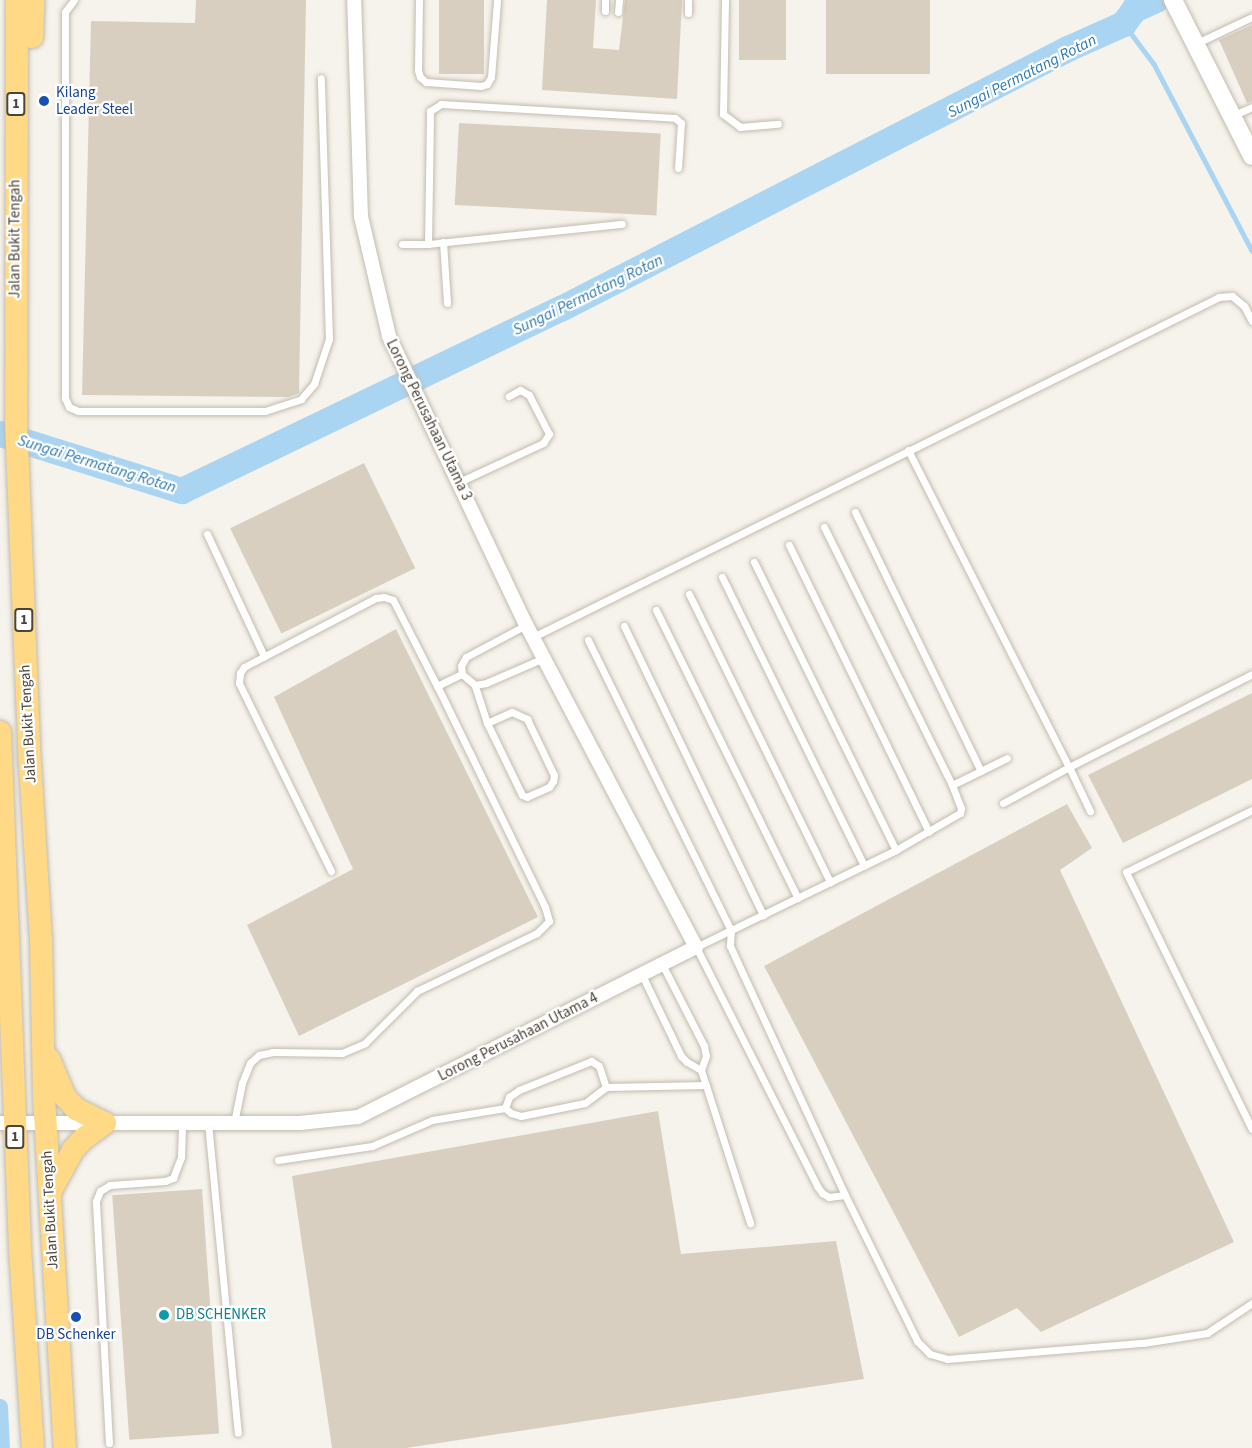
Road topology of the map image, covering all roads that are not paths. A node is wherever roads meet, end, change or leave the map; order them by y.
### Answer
1 (17, 0) edge
2 (33, 0) edge
3 (74, 0) edge
4 (354, 0) edge
5 (419, 0) edge
6 (497, 0) edge
7 (605, 0) edge
8 (619, 0) edge
9 (688, 0) edge
10 (725, 0) edge
11 (1173, 0) edge
12 (604, 11) dead end
13 (618, 12) dead end
14 (688, 13) dead end
15 (1252, 17) edge
16 (1194, 44) junction
17 (321, 78) dead end
18 (1252, 107) edge
19 (1231, 116) junction
20 (778, 124) dead end
21 (1252, 156) edge
22 (678, 168) dead end
23 (15, 208) junction
24 (622, 224) dead end
25 (443, 242) junction
26 (402, 244) dead end
27 (428, 244) junction
28 (447, 303) dead end
29 (1252, 321) edge
30 (508, 396) dead end
31 (908, 450) junction
32 (459, 482) junction
33 (855, 512) dead end
34 (824, 527) dead end
35 (207, 534) dead end
36 (789, 545) dead end
37 (754, 562) dead end
38 (723, 577) dead end
39 (689, 594) dead end
40 (656, 610) dead end
41 (624, 626) dead end
42 (588, 640) dead end
43 (535, 642) junction
44 (264, 656) junction
45 (1252, 674) edge
46 (462, 675) junction
47 (475, 685) junction
48 (437, 686) junction
49 (487, 723) junction
50 (0, 732) edge
51 (1007, 758) dead end
52 (1068, 767) junction
53 (981, 771) junction
54 (952, 785) junction
55 (1003, 803) dead end
56 (1252, 810) edge
57 (1090, 811) dead end
58 (929, 832) junction
59 (896, 850) junction
60 (864, 866) junction
61 (331, 871) dead end
62 (830, 882) junction
63 (798, 898) junction
64 (763, 915) junction
65 (731, 930) junction
66 (696, 947) junction
67 (662, 964) junction
68 (642, 975) junction
69 (43, 1044) junction
70 (701, 1070) junction
71 (706, 1085) junction
72 (606, 1087) junction
73 (505, 1108) junction
74 (45, 1123) junction
75 (105, 1123) junction
76 (182, 1123) junction
77 (208, 1123) junction
78 (234, 1123) junction
79 (7, 1124) edge
80 (1252, 1129) edge
81 (278, 1160) dead end
82 (49, 1194) junction
83 (845, 1195) junction
84 (750, 1223) dead end
85 (1252, 1303) edge
86 (238, 1433) dead end
87 (109, 1443) dead end
88 (33, 1448) edge
89 (65, 1448) edge

1 - 23 highway, Jalan Bukit Tengah / 1
2 - 23 highway
3 - 17 lane
4 - 32 street, Lorong Perusahaan Utama 3
5 - 6 lane
7 - 12 lane
8 - 13 lane
9 - 14 lane
10 - 20 lane
11 - 16 street
15 - 16 lane
16 - 19 street
18 - 19 lane
19 - 21 street
22 - 27 lane
23 - 69 highway, Jalan Bukit Tengah / 1
24 - 25 lane
25 - 27 lane
25 - 28 lane
26 - 27 lane
29 - 31 lane
30 - 32 lane
31 - 43 lane
31 - 52 lane
32 - 43 street, Lorong Perusahaan Utama 3
33 - 53 lane
34 - 54 lane
35 - 44 lane
36 - 58 lane
37 - 59 lane
38 - 60 lane
39 - 62 lane
40 - 63 lane
41 - 64 lane
42 - 65 lane
43 - 46 lane
43 - 47 lane
43 - 66 street
44 - 48 lane
44 - 61 lane
45 - 52 lane
46 - 47 lane
46 - 48 lane
47 - 49 lane
48 - 78 lane
49 - 49 lane
50 - 79 highway, Jalan Bukit Tengah / 1
51 - 53 lane
52 - 55 lane
52 - 57 lane
53 - 54 lane
54 - 58 lane
56 - 80 lane
58 - 59 lane
59 - 60 lane
60 - 62 lane
62 - 63 lane
63 - 64 lane
64 - 65 lane
65 - 66 lane
65 - 83 lane
66 - 67 street, Lorong Perusahaan Utama 4
66 - 83 lane
67 - 68 street, Lorong Perusahaan Utama 4
67 - 70 lane
68 - 70 lane
68 - 78 street, Lorong Perusahaan Utama 4
69 - 74 highway, Jalan Bukit Tengah / 1
69 - 75 highway
70 - 71 lane
71 - 72 lane
71 - 84 lane
72 - 73 lane
72 - 73 lane
73 - 81 lane
74 - 75 street, Lorong Perusahaan Utama 4
74 - 79 street, Lorong Perusahaan Utama 4
74 - 82 highway, Jalan Bukit Tengah / 1
75 - 76 street, Lorong Perusahaan Utama 4
75 - 82 highway
76 - 77 street, Lorong Perusahaan Utama 4
76 - 87 lane
77 - 78 street, Lorong Perusahaan Utama 4
77 - 86 lane
79 - 88 highway, Jalan Bukit Tengah / 1
82 - 89 highway, Jalan Bukit Tengah / 1
83 - 85 lane

